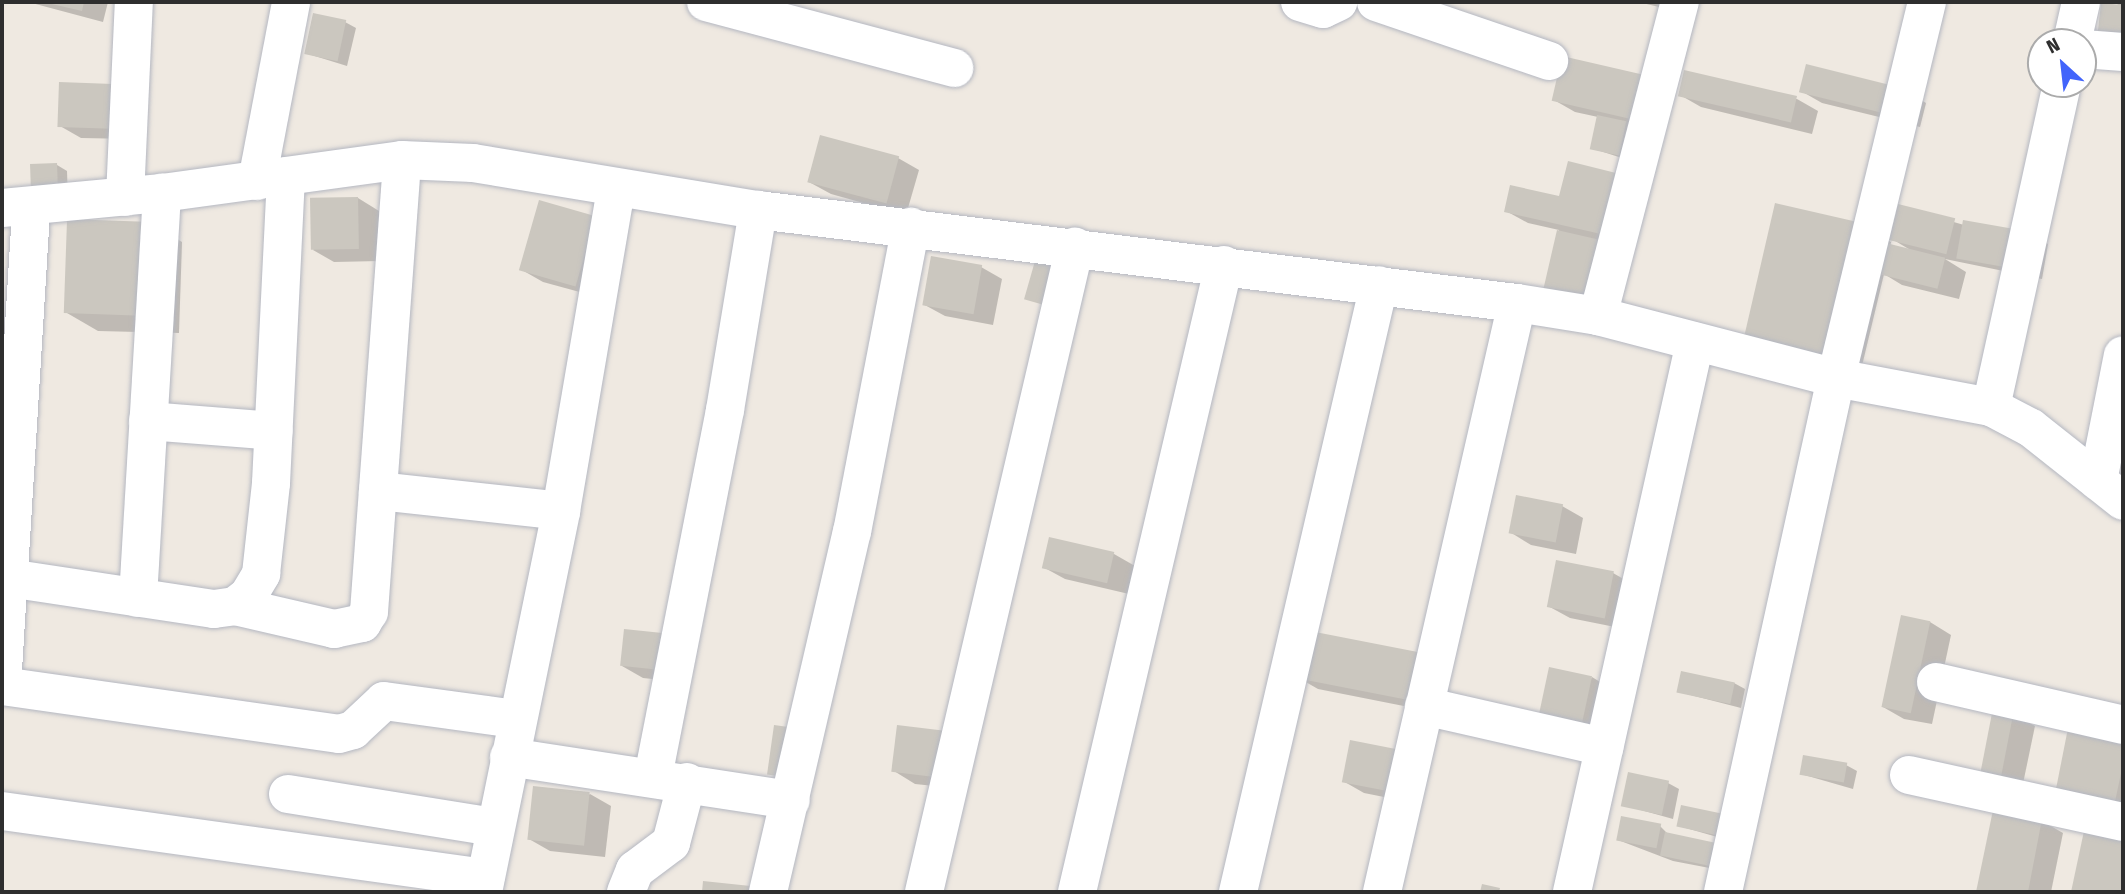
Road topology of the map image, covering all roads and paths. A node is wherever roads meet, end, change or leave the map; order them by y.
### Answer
1 (134, 2) edge
2 (291, 2) edge
3 (706, 2) edge
4 (1300, 2) edge
5 (1338, 2) edge
6 (1376, 2) edge
7 (1680, 2) edge
8 (1927, 2) edge
9 (2081, 2) edge
10 (2075, 28) edge
11 (2097, 50) edge
12 (2123, 52) edge
13 (1549, 61) dead end
14 (954, 68) dead end
15 (2059, 98) edge
16 (402, 160) junction
17 (271, 179) junction
18 (616, 189) junction
19 (143, 195) junction
20 (17, 207) edge
21 (758, 210) junction
22 (911, 227) junction
23 (1075, 246) junction
24 (1224, 265) junction
25 (1379, 285) junction
26 (1517, 303) junction
27 (1598, 316) junction
28 (1695, 342) junction
29 (2123, 355) edge
30 (1836, 378) junction
31 (1990, 407) junction
32 (149, 421) junction
33 (274, 431) junction
34 (378, 491) junction
35 (2111, 491) edge
36 (561, 511) junction
37 (5, 577) edge
38 (138, 597) junction
39 (235, 606) junction
40 (1936, 682) dead end
41 (2, 686) edge
42 (1424, 706) junction
43 (516, 719) junction
44 (2123, 725) edge
45 (1604, 747) junction
46 (509, 757) junction
47 (1909, 775) dead end
48 (670, 779) junction
49 (288, 794) dead end
50 (791, 800) junction
51 (2, 811) edge
52 (2123, 822) edge
53 (495, 827) junction
54 (484, 885) edge
55 (625, 892) edge
56 (768, 892) edge
57 (924, 892) edge
58 (1077, 892) edge
59 (1238, 892) edge
60 (1382, 892) edge
61 (1572, 892) edge
62 (1723, 892) edge

1 - 19 street
2 - 17 street
3 - 14 street
4 - 5 street
6 - 13 street
7 - 27 street
8 - 30 street
9 - 10 street
11 - 12 street
15 - 31 street
16 - 17 street
16 - 18 street
16 - 34 street
17 - 19 street
17 - 33 street
18 - 21 street
18 - 36 street
19 - 20 street
19 - 32 street
20 - 37 street
21 - 22 street
21 - 48 street
22 - 23 street
22 - 50 street
23 - 24 street
23 - 57 street
24 - 25 street
24 - 58 street
25 - 26 street
25 - 59 street
26 - 27 street
26 - 42 street
27 - 28 street
28 - 30 street
28 - 45 street
29 - 35 street
30 - 31 street
30 - 62 street
31 - 35 street
32 - 33 street
32 - 38 street
33 - 39 street
34 - 36 street
34 - 39 street
36 - 43 street
37 - 38 street
37 - 41 street
38 - 39 street
40 - 44 street
41 - 43 street
42 - 45 street
42 - 60 street
43 - 46 street
45 - 61 street
46 - 48 street
46 - 53 street
47 - 52 street
48 - 50 street
48 - 55 street
49 - 53 street
50 - 56 street
51 - 54 street
53 - 54 street

